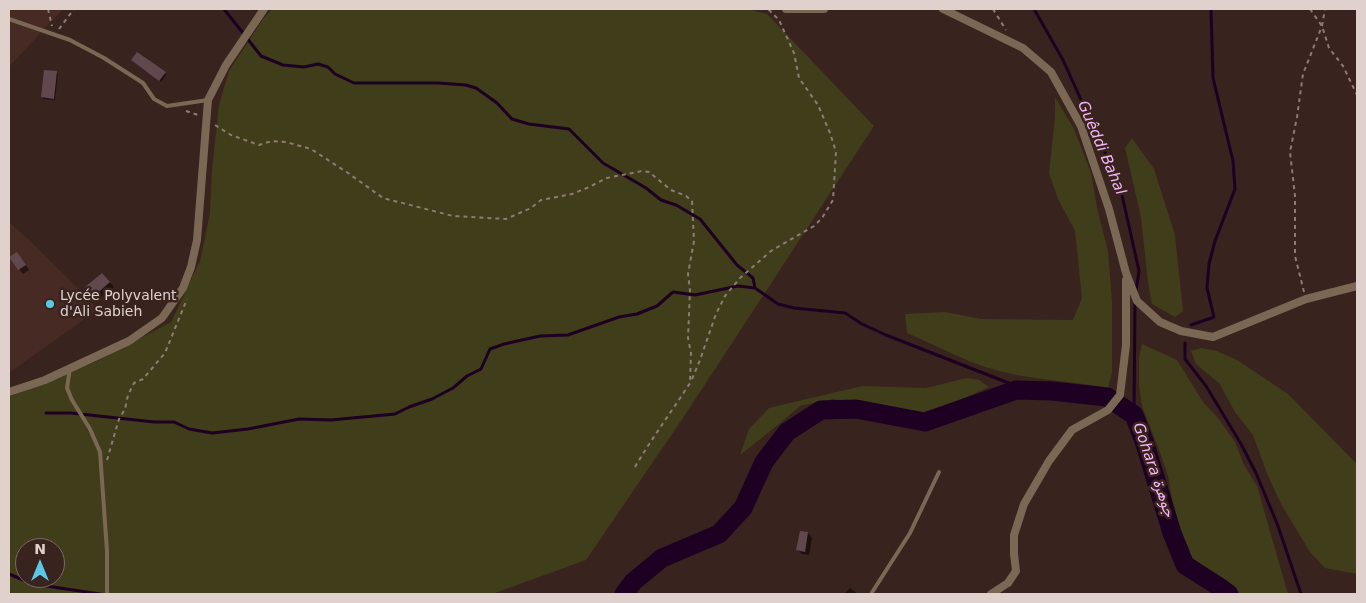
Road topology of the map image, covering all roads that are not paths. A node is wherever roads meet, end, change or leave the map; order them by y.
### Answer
1 (264, 9) edge
2 (786, 9) edge
3 (824, 9) edge
4 (943, 9) edge
5 (9, 19) edge
6 (208, 100) junction
7 (1126, 273) junction
8 (1357, 286) edge
9 (70, 368) junction
10 (9, 392) edge
11 (939, 472) dead end
12 (107, 594) edge
13 (871, 594) edge
14 (992, 594) edge

1 - 6 street
2 - 3 street
4 - 7 street
5 - 6 lane
6 - 9 street
7 - 8 street
7 - 14 street
9 - 10 street
9 - 12 lane
11 - 13 lane

